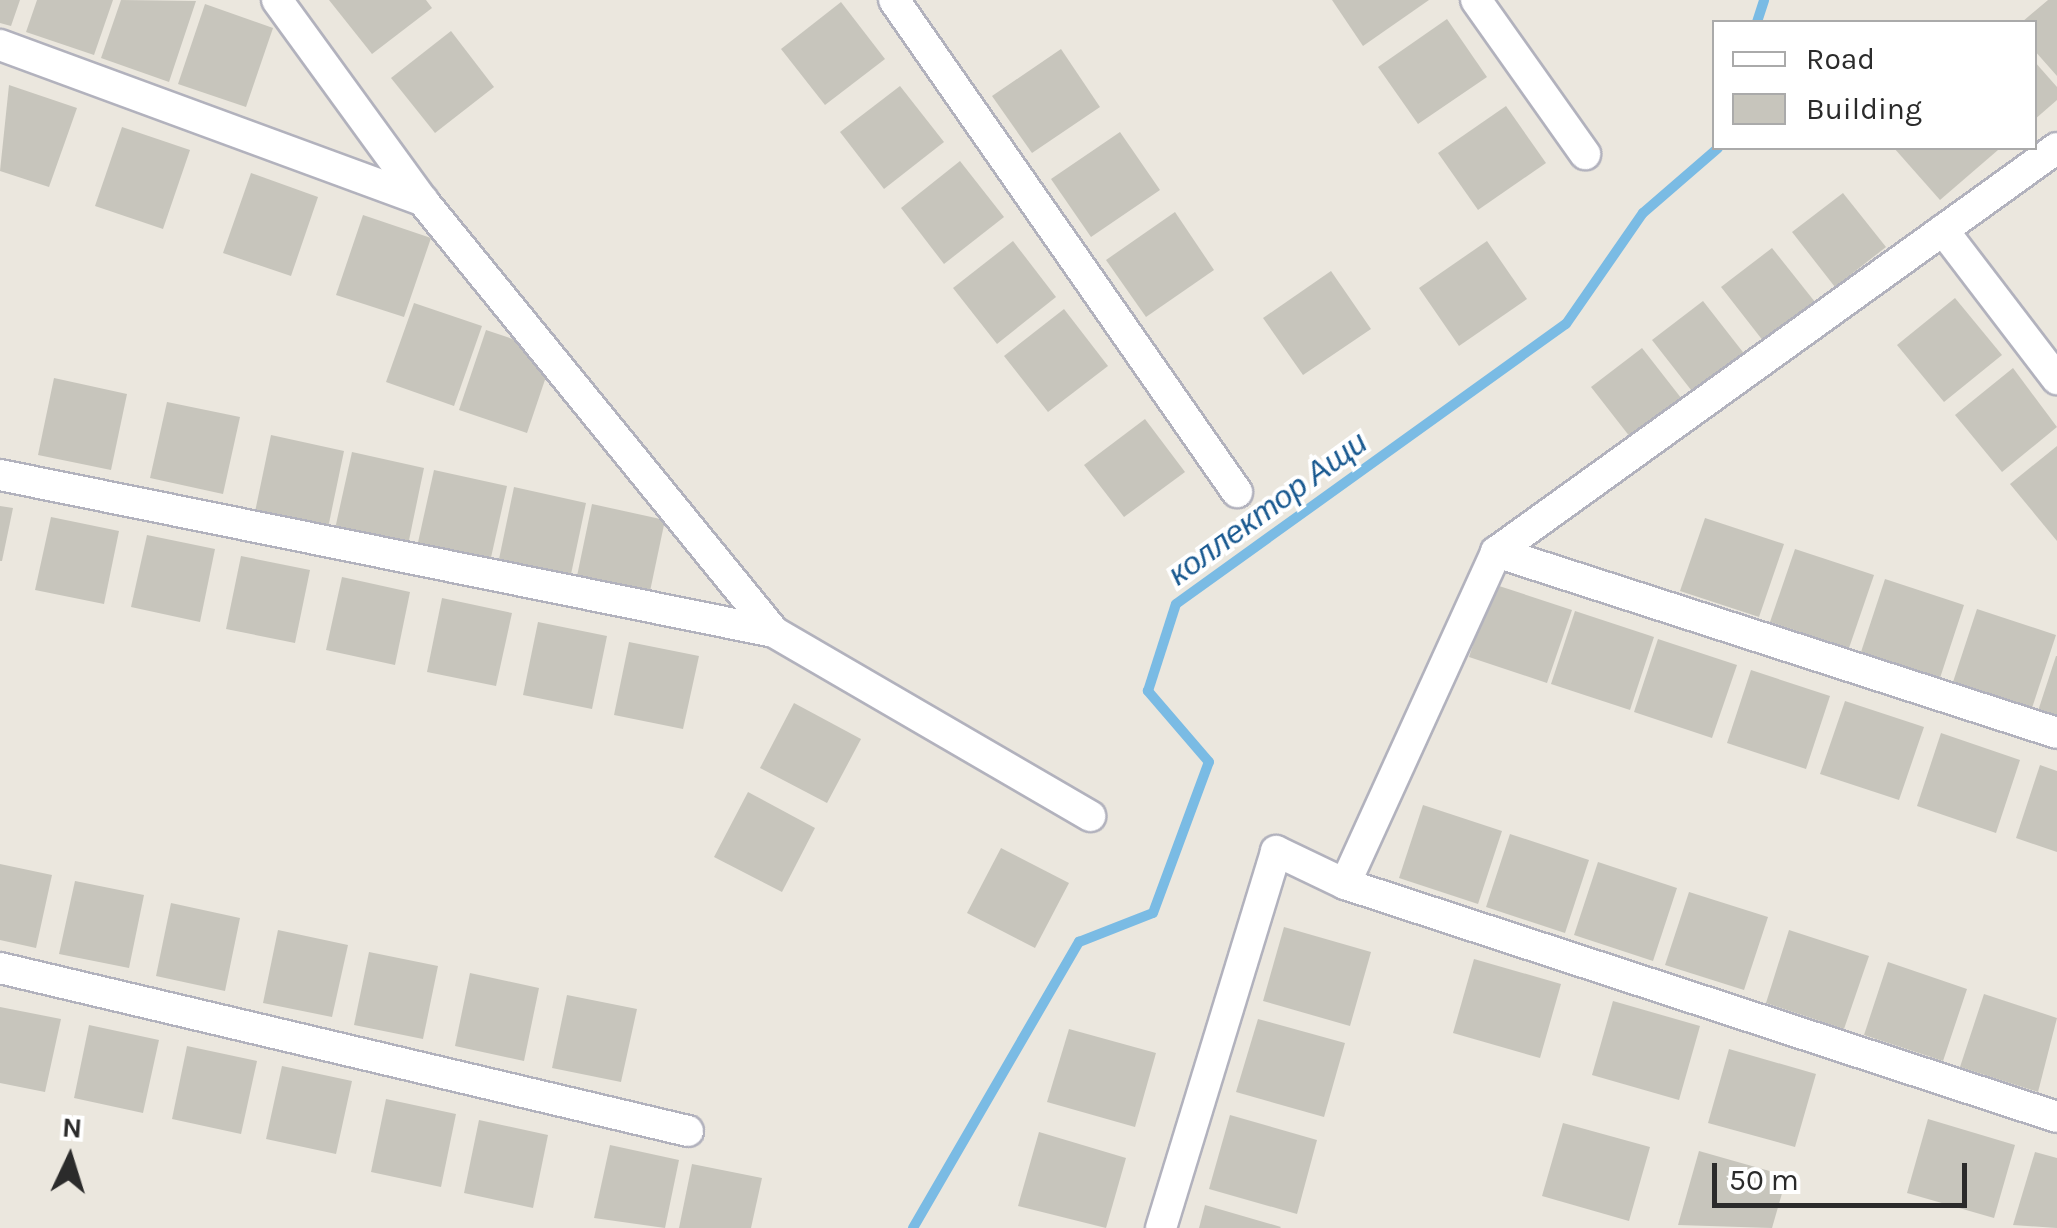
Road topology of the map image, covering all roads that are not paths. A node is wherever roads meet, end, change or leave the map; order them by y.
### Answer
1 (277, 0) edge
2 (894, 0) edge
3 (1476, 0) edge
4 (0, 46) edge
5 (2057, 148) edge
6 (1585, 154) dead end
7 (423, 201) junction
8 (1942, 230) junction
9 (2057, 379) edge
10 (0, 474) edge
11 (1237, 492) dead end
12 (1496, 552) junction
13 (774, 632) junction
14 (2057, 733) edge
15 (1090, 816) dead end
16 (1345, 884) junction
17 (0, 968) edge
18 (2057, 1116) edge
19 (688, 1131) dead end
20 (1161, 1228) edge

1 - 7 street
2 - 11 street
3 - 6 street
4 - 7 street
5 - 8 street
7 - 13 street
8 - 9 street
8 - 12 street
10 - 13 street
12 - 14 street
12 - 16 street
13 - 15 street
16 - 18 street
16 - 20 street
17 - 19 street

